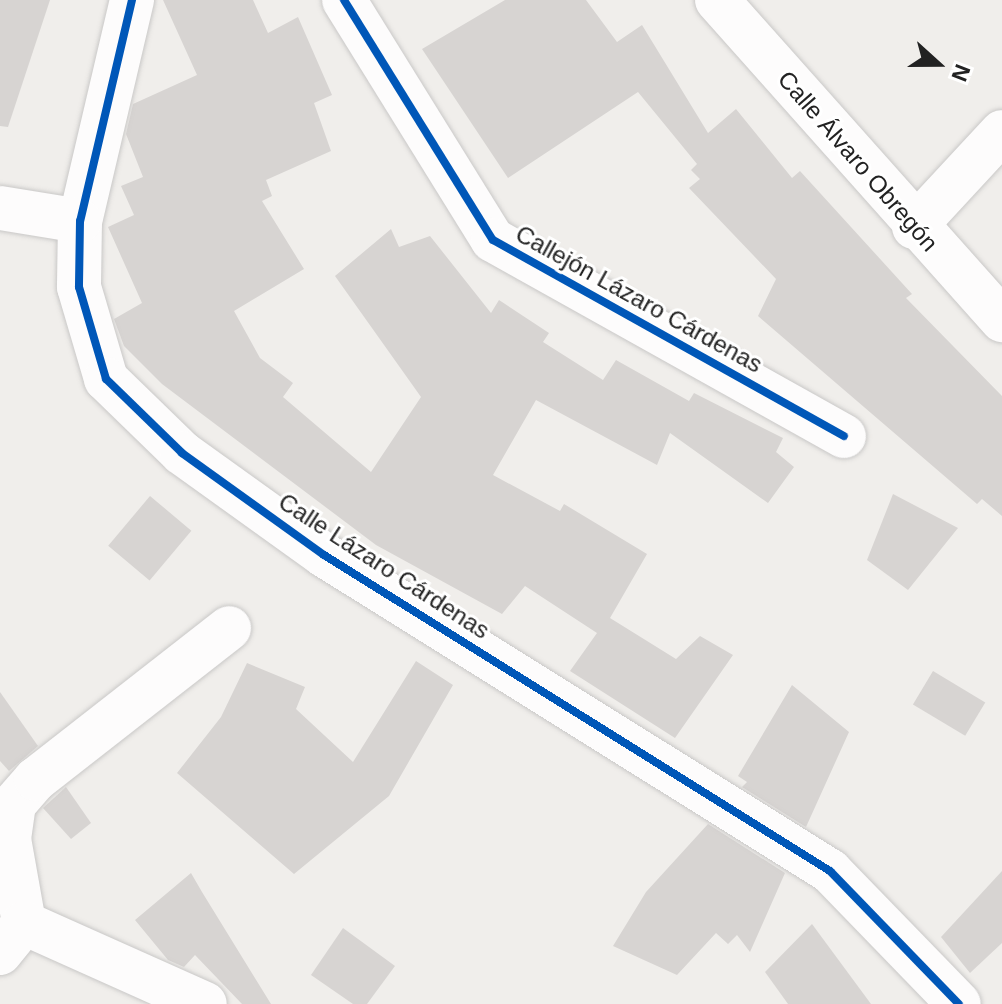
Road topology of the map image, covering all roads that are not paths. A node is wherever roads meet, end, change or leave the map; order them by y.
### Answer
1 (132, 0) edge
2 (344, 0) edge
3 (717, 0) edge
4 (1002, 132) edge
5 (0, 208) edge
6 (80, 221) junction
7 (914, 227) junction
8 (1002, 320) edge
9 (844, 436) dead end
10 (229, 628) dead end
11 (12, 938) edge
12 (205, 1004) edge
13 (959, 1004) edge

1 - 6 street, Calle Lázaro Cárdenas
2 - 9 street, Callejón Lázaro Cárdenas
3 - 7 street, Calle Álvaro Obregón
4 - 7 street
5 - 6 street
6 - 13 street, Calle Lázaro Cárdenas
7 - 8 street, Calle Álvaro Obregón
10 - 11 street
11 - 12 street

